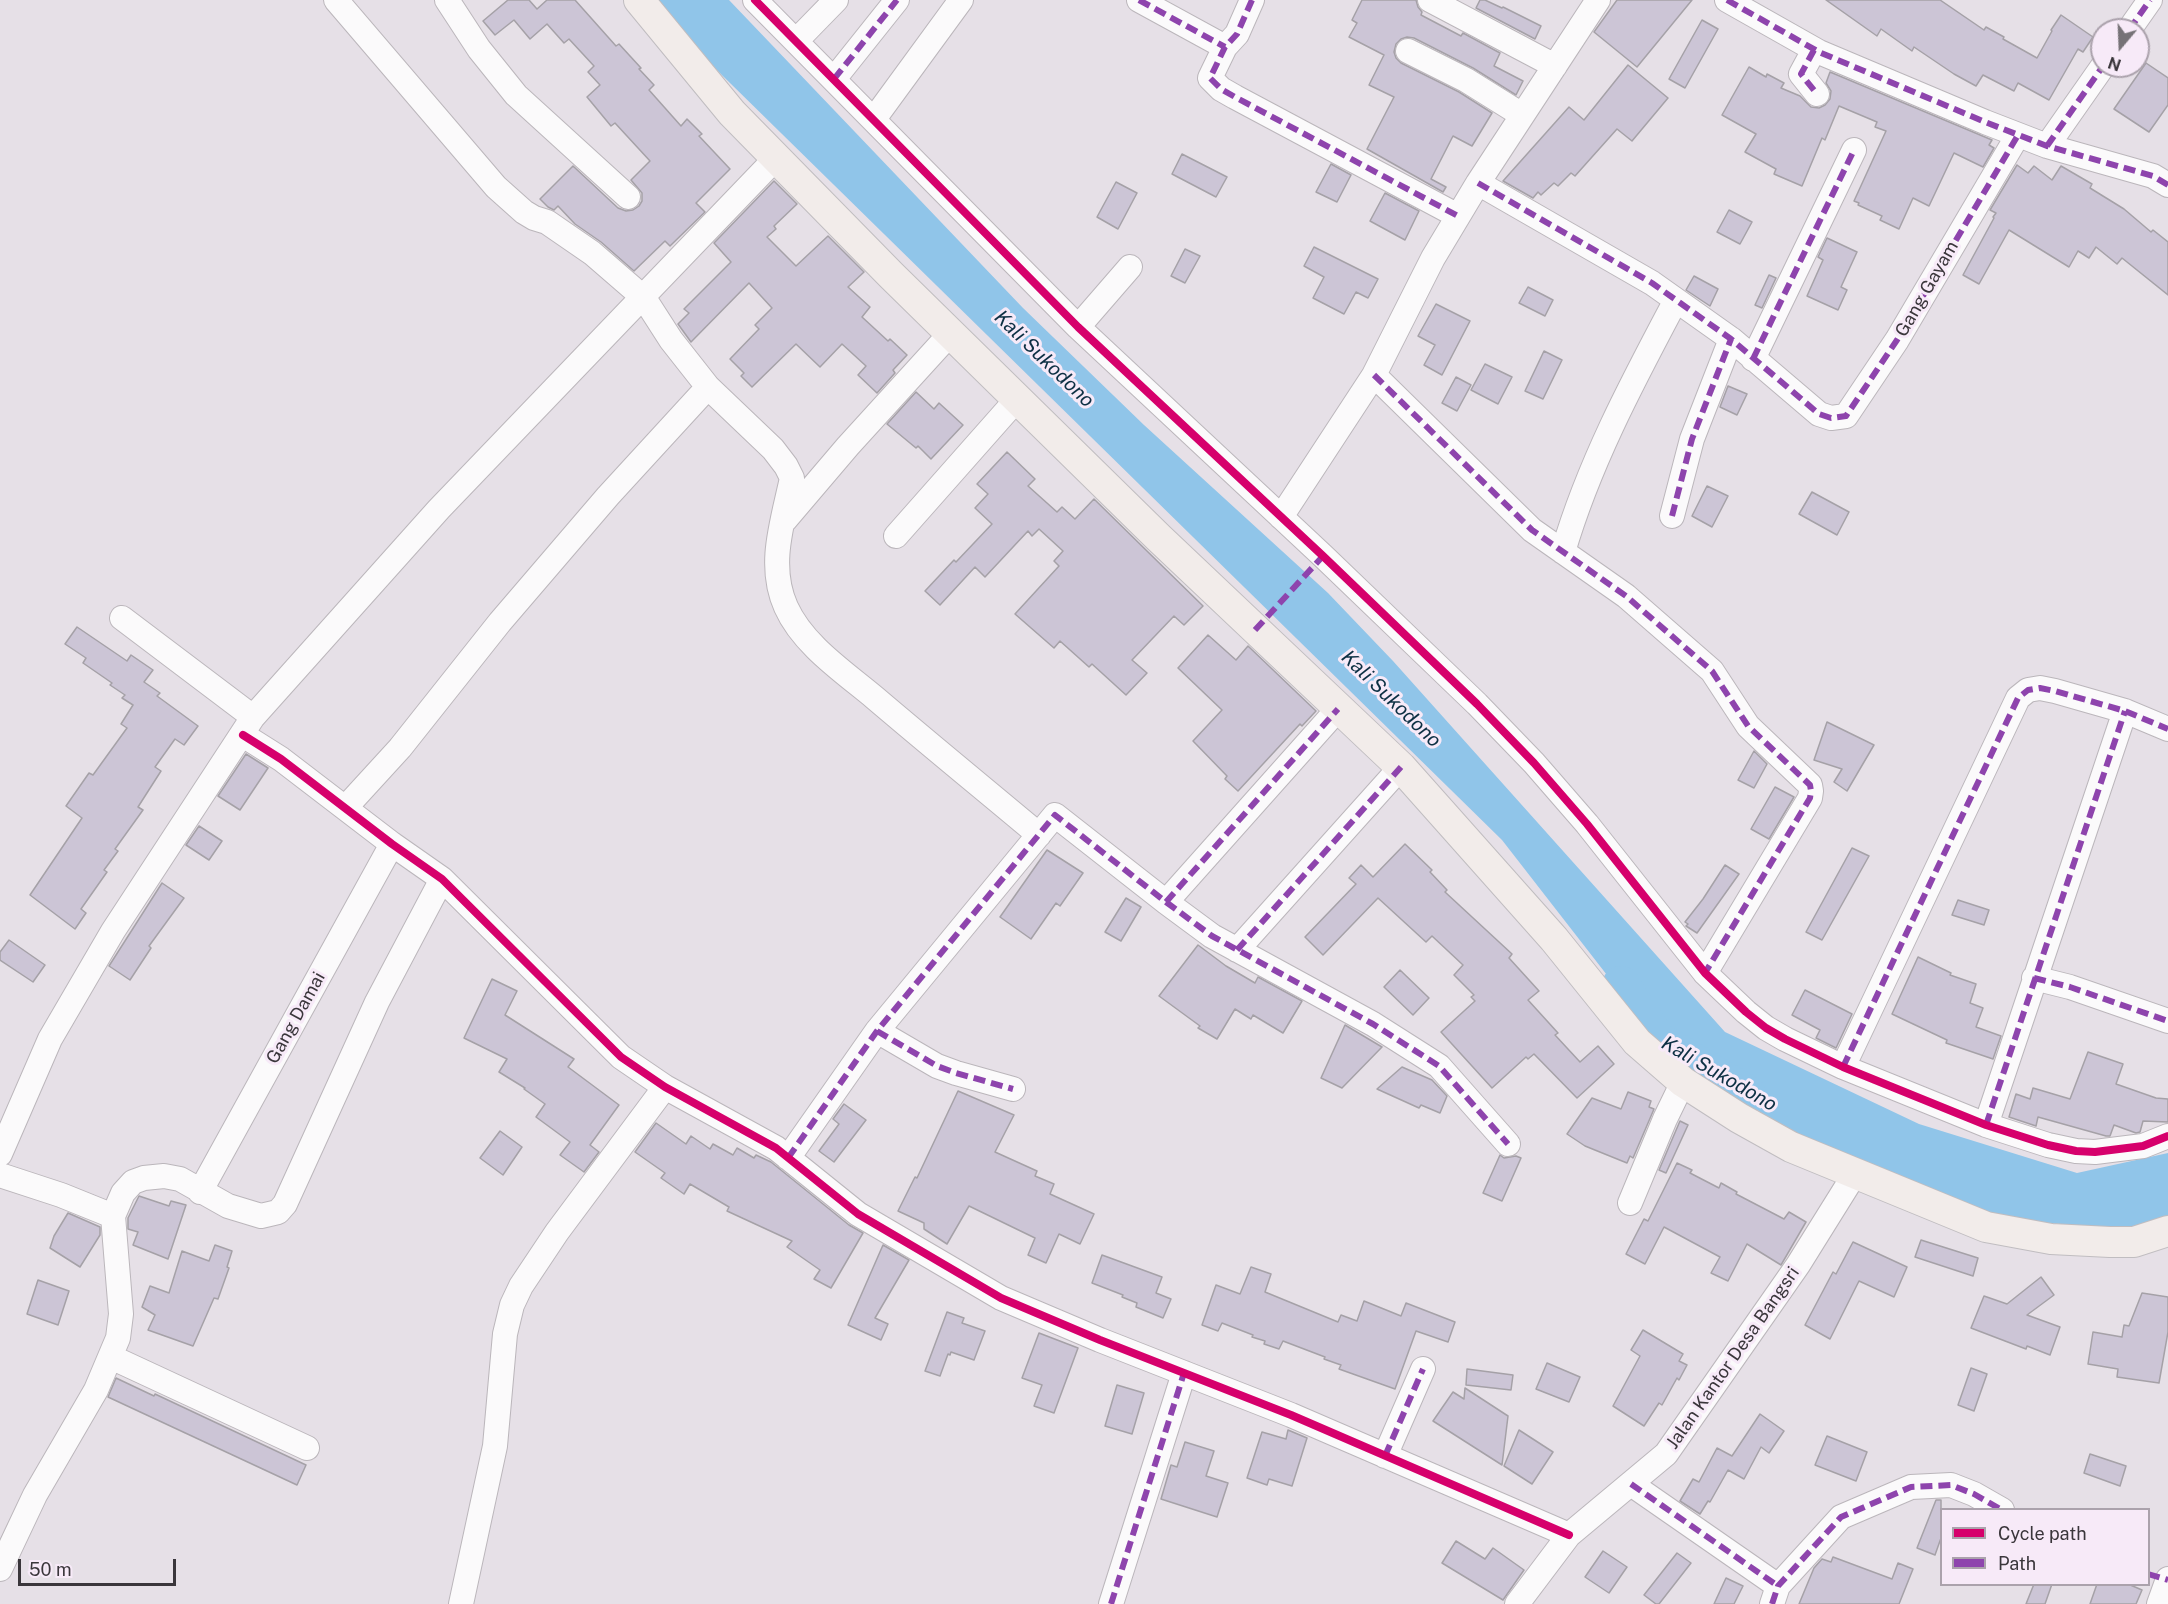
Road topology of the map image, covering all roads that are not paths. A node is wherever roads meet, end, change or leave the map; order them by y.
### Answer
1 (336, 0) edge
2 (447, 0) edge
3 (639, 0) edge
4 (755, 0) edge
5 (836, 0) edge
6 (897, 0) edge
7 (961, 0) edge
8 (1139, 0) edge
9 (1252, 0) edge
10 (1430, 0) edge
11 (1598, 0) edge
12 (1727, 0) edge
13 (2150, 0) edge
14 (2137, 18) edge
15 (796, 41) junction
16 (1225, 47) junction
17 (1814, 50) junction
18 (1408, 51) dead end
19 (1555, 66) junction
20 (2095, 78) edge
21 (834, 79) junction
22 (1817, 94) dead end
23 (1522, 115) junction
24 (874, 119) junction
25 (2018, 135) junction
26 (2047, 146) junction
27 (1854, 150) dead end
28 (776, 158) junction
29 (1478, 183) junction
30 (2168, 185) edge
31 (628, 197) dead end
32 (1458, 216) junction
33 (1130, 267) dead end
34 (644, 298) junction
35 (1676, 300) junction
36 (1078, 327) junction
37 (950, 334) junction
38 (1731, 339) junction
39 (1753, 359) junction
40 (1374, 375) junction
41 (708, 387) junction
42 (1018, 398) junction
43 (1672, 516) dead end
44 (1281, 517) junction
45 (780, 527) junction
46 (896, 536) dead end
47 (1563, 552) junction
48 (122, 618) dead end
49 (1338, 709) junction
50 (2125, 711) junction
51 (248, 726) junction
52 (2168, 729) edge
53 (1401, 767) junction
54 (346, 807) junction
55 (1039, 835) junction
56 (392, 844) junction
57 (442, 879) junction
58 (1166, 902) junction
59 (1237, 950) junction
60 (1706, 973) junction
61 (2034, 978) junction
62 (2168, 1021) edge
63 (877, 1031) junction
64 (1843, 1067) junction
65 (1683, 1082) junction
66 (665, 1087) junction
67 (1013, 1089) dead end
68 (9, 1110) edge
69 (1986, 1125) junction
70 (2168, 1136) edge
71 (1508, 1144) dead end
72 (0, 1154) edge
73 (788, 1158) junction
74 (1856, 1172) junction
75 (0, 1175) edge
76 (200, 1191) junction
77 (1630, 1203) dead end
78 (113, 1215) junction
79 (2168, 1231) edge
80 (111, 1357) junction
81 (1423, 1369) dead end
82 (1184, 1373) junction
83 (307, 1448) dead end
84 (1385, 1456) junction
85 (1631, 1484) junction
86 (2000, 1508) edge
87 (1569, 1535) junction
88 (0, 1569) edge
89 (2150, 1575) edge
90 (2168, 1580) edge
91 (1775, 1595) edge
92 (461, 1604) edge
93 (1111, 1604) edge
94 (1517, 1604) edge
95 (2159, 1604) edge

1 - 34 street
2 - 31 street
3 - 28 main road
4 - 15 street
5 - 15 street
6 - 21 street
7 - 24 street
8 - 16 street
9 - 16 street
10 - 19 street
11 - 19 street
12 - 17 street
13 - 14 street
15 - 21 street
16 - 32 street
17 - 22 street
17 - 25 street
18 - 23 street
19 - 23 street
20 - 26 street
21 - 24 street
23 - 29 street
24 - 36 street
25 - 26 street
25 - 39 street, Gang Gayam
26 - 30 street
27 - 39 street
28 - 34 street
28 - 37 main road
29 - 32 street
29 - 35 street
32 - 40 street
33 - 36 street
34 - 41 street
34 - 51 street
35 - 38 street
35 - 47 street
36 - 44 street
37 - 42 main road
37 - 45 street
38 - 39 street
38 - 43 street
40 - 44 street
40 - 47 street
41 - 45 street
41 - 54 street
42 - 46 street
42 - 49 main road
44 - 60 street
45 - 55 street
47 - 60 street
48 - 51 street
49 - 53 main road
49 - 58 street
50 - 52 street
50 - 61 street
50 - 64 street
51 - 54 street
51 - 68 street
53 - 59 street
53 - 65 main road
54 - 56 street
55 - 58 street
55 - 63 street
56 - 57 street
56 - 76 street, Gang Damai
57 - 66 street
57 - 76 street
58 - 59 street
59 - 71 street
60 - 64 street
61 - 62 street
61 - 69 street
63 - 67 street
63 - 73 street
64 - 69 street
65 - 74 main road
65 - 77 street
66 - 73 street
66 - 92 street
68 - 72 street
69 - 70 street
73 - 82 street
74 - 79 main road
74 - 85 street, Jalan Kantor Desa Bangsri
75 - 78 street
76 - 78 street
78 - 80 street
80 - 83 street
80 - 88 street
81 - 84 street
82 - 84 street
82 - 93 street
84 - 87 street
85 - 87 street, Jalan Kantor Desa Bangsri
85 - 91 street
86 - 91 street
87 - 94 street, Jalan Kantor Desa Bangsri
89 - 90 street
90 - 95 street

